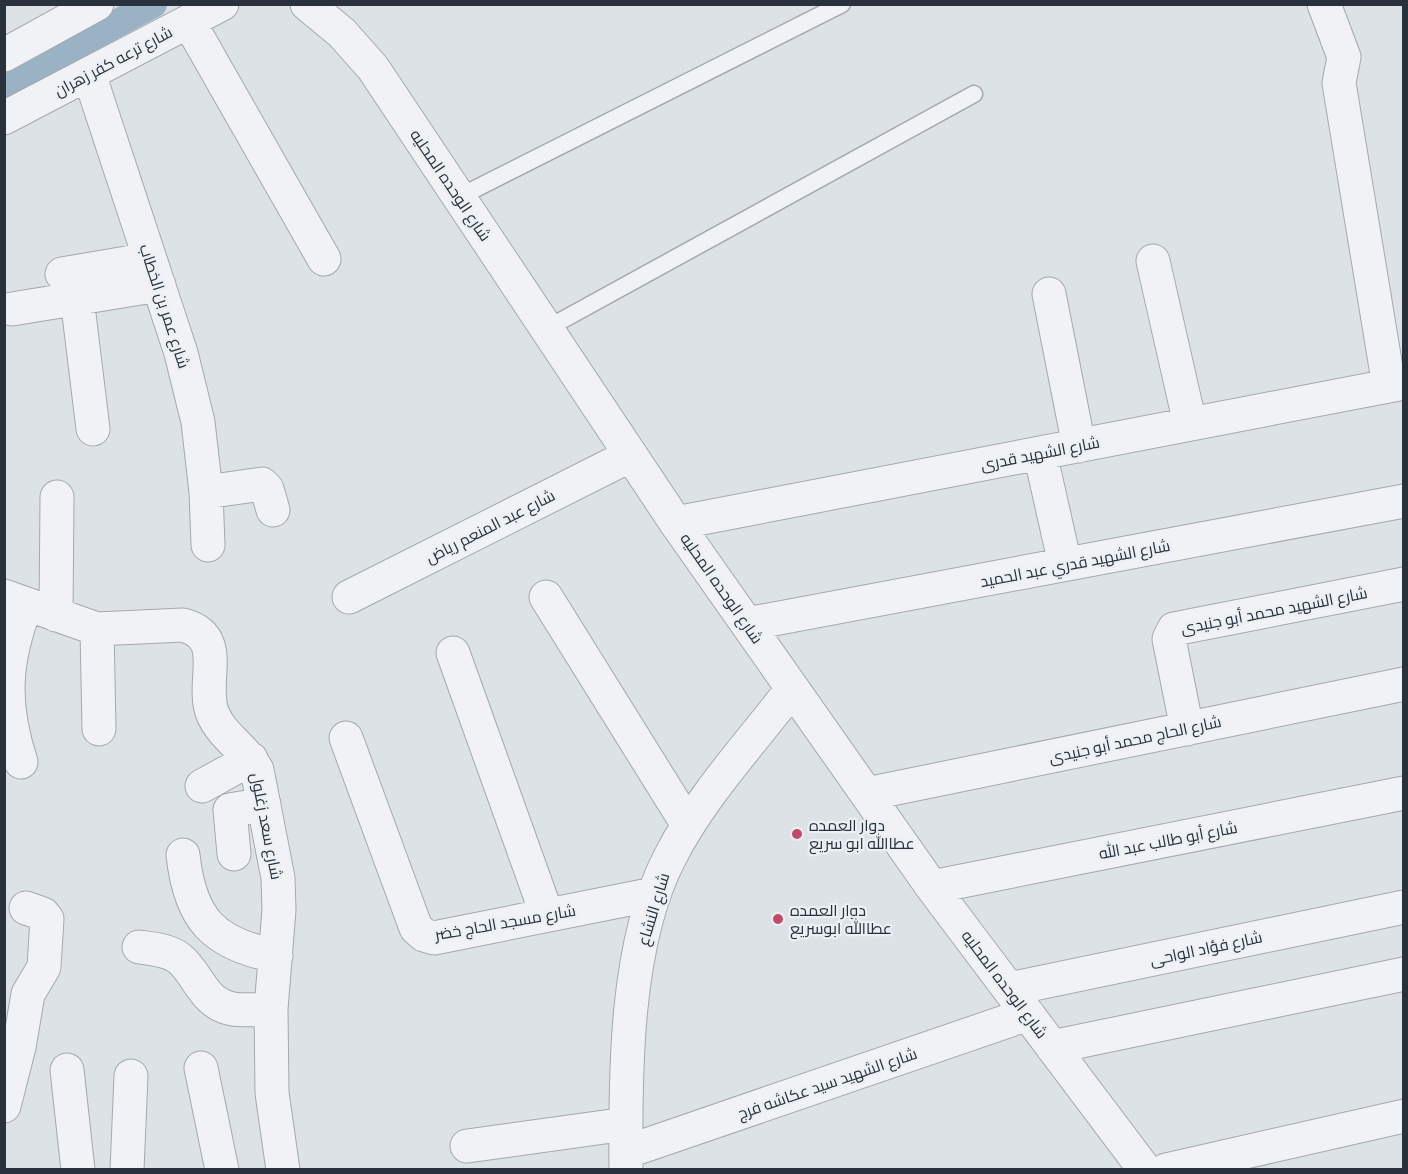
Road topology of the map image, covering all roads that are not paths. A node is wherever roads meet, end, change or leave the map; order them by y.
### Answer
1 (222, 4) edge
2 (307, 4) edge
3 (842, 4) edge
4 (1324, 4) edge
5 (79, 9) edge
6 (189, 22) junction
7 (4, 54) edge
8 (89, 74) junction
9 (974, 94) dead end
10 (4, 118) edge
11 (459, 197) junction
12 (324, 259) dead end
13 (1153, 261) dead end
14 (154, 272) junction
15 (69, 286) junction
16 (1049, 294) dead end
17 (12, 309) dead end
18 (546, 328) junction
19 (1396, 385) edge
20 (1190, 424) junction
21 (93, 429) dead end
22 (1079, 446) junction
23 (1040, 453) junction
24 (631, 455) junction
25 (206, 492) junction
26 (57, 497) dead end
27 (1404, 501) edge
28 (273, 510) dead end
29 (676, 523) junction
30 (208, 545) dead end
31 (1065, 564) junction
32 (1404, 584) edge
33 (349, 597) dead end
34 (546, 597) dead end
35 (15, 601) edge
36 (56, 615) junction
37 (747, 624) junction
38 (97, 628) junction
39 (453, 653) dead end
40 (1404, 684) edge
41 (792, 688) junction
42 (99, 729) dead end
43 (1187, 729) junction
44 (346, 738) dead end
45 (251, 759) junction
46 (21, 762) dead end
47 (202, 786) dead end
48 (1404, 793) edge
49 (867, 794) junction
50 (264, 804) junction
51 (688, 825) junction
52 (234, 854) dead end
53 (183, 855) dead end
54 (932, 887) junction
55 (654, 894) junction
56 (1404, 907) edge
57 (26, 908) dead end
58 (547, 915) junction
59 (139, 947) dead end
60 (276, 956) junction
61 (1404, 974) edge
62 (1019, 1002) junction
63 (271, 1010) junction
64 (1052, 1047) junction
65 (201, 1068) dead end
66 (67, 1070) dead end
67 (131, 1076) dead end
68 (4, 1106) edge
69 (1404, 1116) edge
70 (467, 1146) dead end
71 (626, 1148) edge
72 (78, 1170) edge
73 (127, 1170) edge
74 (222, 1170) edge
75 (283, 1170) edge
76 (1145, 1170) edge
77 (1166, 1170) edge

1 - 6 street, شارع ترعه كفر زهران
2 - 11 street, شارع الوحده المحليه
3 - 11 lane
4 - 19 street
5 - 7 street
6 - 8 street, شارع ترعه كفر زهران
6 - 12 street
8 - 10 street, شارع ترعه كفر زهران
8 - 14 street, شارع عمر بن الخطاب
9 - 18 lane
11 - 18 street, شارع الوحده المحليه
13 - 20 street
14 - 15 street
14 - 25 street, شارع عمر بن الخطاب
15 - 17 street
15 - 21 street
16 - 22 street
18 - 24 street, شارع الوحده المحليه
19 - 20 street, شارع الشهيد قدرى
20 - 22 street, شارع الشهيد قدرى
22 - 23 street, شارع الشهيد قدرى
23 - 29 street, شارع الشهيد قدرى
23 - 31 street
24 - 29 street, شارع الوحده المحليه
24 - 33 street, شارع عبد المنعم رياض
25 - 28 street
25 - 30 street, شارع عمر بن الخطاب
26 - 36 street
27 - 31 street, شارع الشهيد قدري عبد الحميد
29 - 37 street, شارع الوحده المحليه
31 - 37 street, شارع الشهيد قدري عبد الحميد
32 - 43 street, شارع الشهيد محمد أبو جنيدى
34 - 51 street
35 - 36 street, شارع سعد زغلول
35 - 46 street
36 - 38 street, شارع سعد زغلول
37 - 41 street, شارع الوحده المحليه
38 - 42 street
38 - 45 street, شارع سعد زغلول
39 - 58 street
40 - 43 street, شارع الحاج محمد أبو جنيدى
41 - 49 street, شارع الوحده المحليه
41 - 51 street, شارع النشاع
43 - 49 street, شارع الحاج محمد أبو جنيدى
44 - 58 street, شارع مسجد الحاج خضر
45 - 47 street
45 - 50 street, شارع سعد زغلول
48 - 54 street, شارع أبو طالب عبد الله
49 - 54 street, شارع الوحده المحليه
50 - 52 street
50 - 60 street, شارع سعد زغلول
51 - 55 street, شارع النشاع
53 - 60 street
54 - 62 street, شارع الوحده المحليه
55 - 58 street, شارع مسجد الحاج خضر
55 - 71 street, شارع النشاع
56 - 62 street, شارع فؤاد الواحى
57 - 68 street
59 - 63 street
60 - 63 street, شارع سعد زغلول
61 - 64 street
62 - 64 street, شارع الوحده المحليه
62 - 71 street, شارع الشهيد سيد عكاشه فرج
63 - 75 street, شارع سعد زغلول
64 - 76 street, شارع الوحده المحليه
65 - 74 street
66 - 72 street
67 - 73 street
69 - 77 street
70 - 71 street, شارع الشهيد سيد عكاشه فرج

